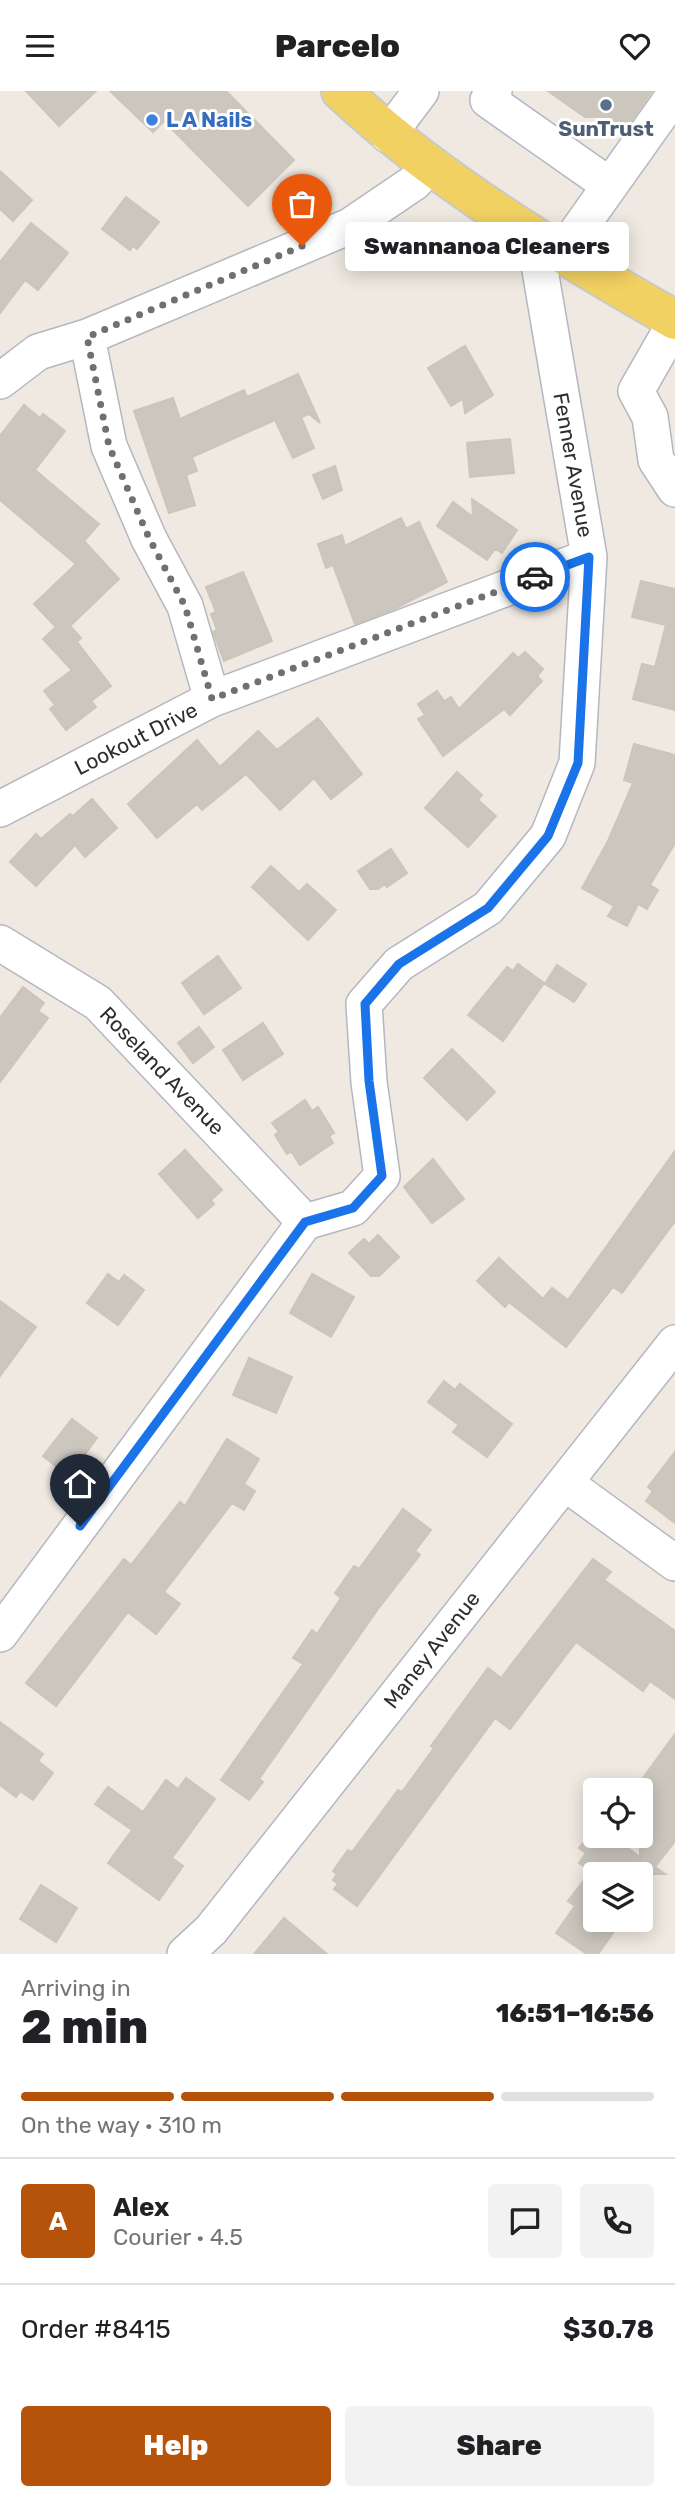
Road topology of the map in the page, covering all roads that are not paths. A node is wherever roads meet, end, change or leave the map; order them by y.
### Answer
1 (341, 91) edge
2 (421, 91) edge
3 (486, 94) edge
4 (675, 94) edge
5 (388, 135) junction
6 (430, 163) junction
7 (609, 185) junction
8 (548, 244) junction
9 (675, 321) edge
10 (87, 337) junction
11 (0, 381) edge
12 (662, 420) edge
13 (675, 489) edge
14 (589, 557) junction
15 (212, 699) junction
16 (0, 809) edge
17 (0, 943) edge
18 (305, 1222) junction
19 (675, 1343) edge
20 (565, 1483) junction
21 (675, 1563) edge
22 (0, 1634) edge
23 (185, 1954) edge

1 - 5 main road
2 - 5 street
3 - 7 street
4 - 7 street
5 - 6 main road
6 - 8 main road
6 - 10 street
7 - 8 street
8 - 9 main road
8 - 14 street, Fenner Avenue
9 - 12 street
10 - 11 street
10 - 15 street
12 - 13 street
14 - 15 street, Lookout Drive
14 - 18 street, Fenner Avenue
15 - 16 street, Lookout Drive
17 - 18 street, Roseland Avenue
18 - 22 street
19 - 20 street, Maney Avenue
20 - 21 street
20 - 23 street, Maney Avenue

